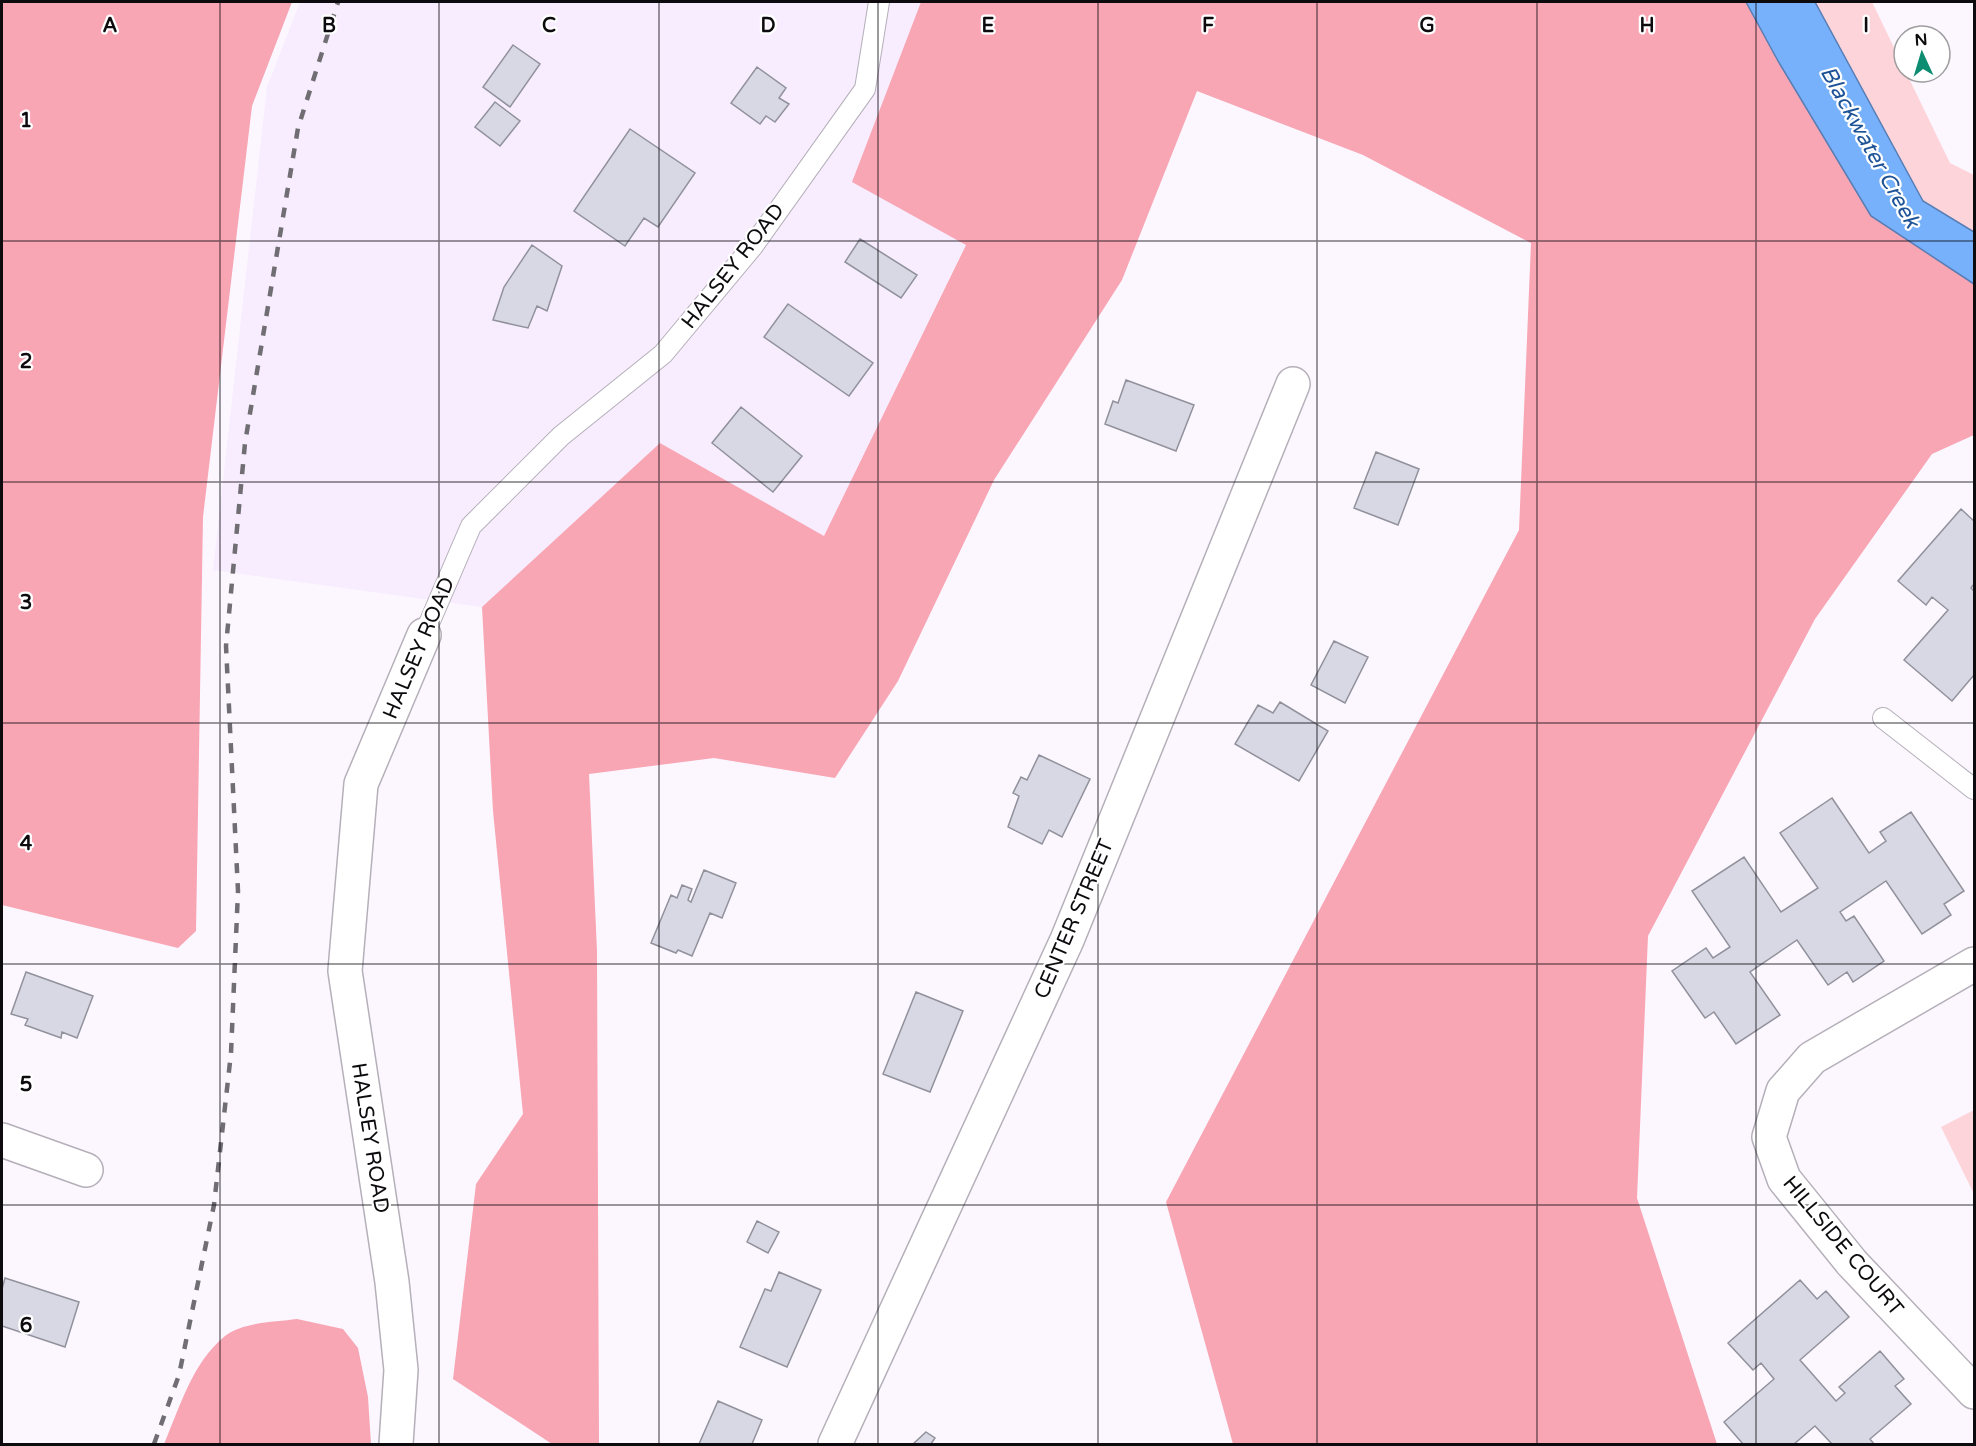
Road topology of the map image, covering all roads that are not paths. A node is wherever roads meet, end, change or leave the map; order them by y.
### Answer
1 (879, 2) edge
2 (1293, 384) dead end
3 (424, 635) joint
4 (1883, 718) dead end
5 (1974, 789) edge
6 (1974, 964) edge
7 (2, 1140) edge
8 (86, 1170) dead end
9 (1974, 1392) edge
10 (396, 1444) edge
11 (835, 1444) edge

1 - 3 lane, HALSEY ROAD
2 - 11 street, CENTER STREET
3 - 10 street, HALSEY ROAD
4 - 5 lane
6 - 9 street, HILLSIDE COURT
7 - 8 street

